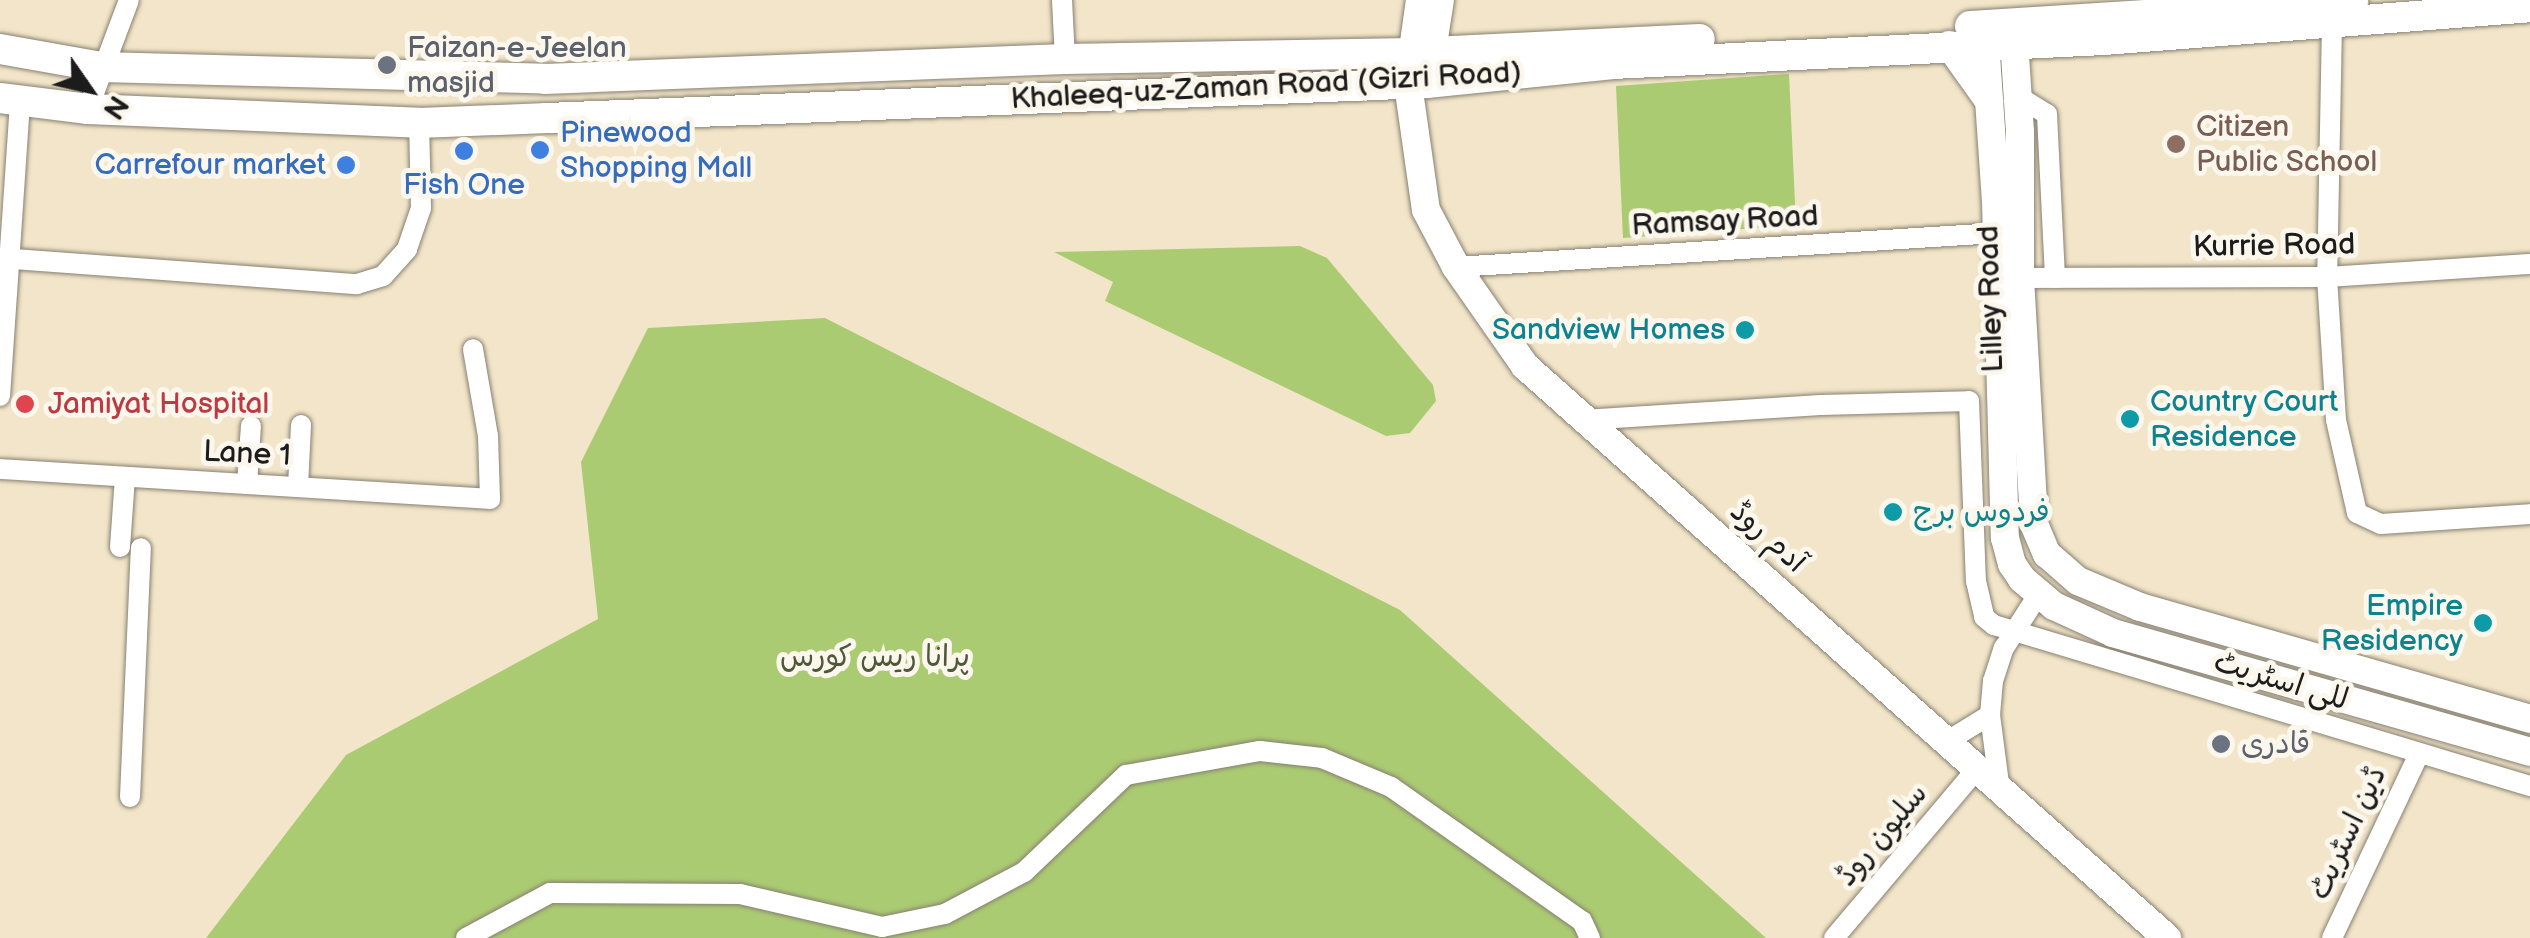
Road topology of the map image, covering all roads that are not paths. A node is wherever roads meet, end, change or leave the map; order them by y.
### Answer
1 (129, 0) edge
2 (1062, 0) edge
3 (1420, 0) edge
4 (1440, 0) edge
5 (2374, 0) edge
6 (2530, 6) edge
7 (2332, 9) edge
8 (1997, 27) edge
9 (1949, 46) junction
10 (0, 50) edge
11 (1421, 52) junction
12 (1064, 59) junction
13 (101, 67) junction
14 (810, 68) junction
15 (1417, 84) junction
16 (10, 99) edge
17 (2003, 99) junction
18 (814, 106) junction
19 (88, 109) junction
20 (419, 122) junction
21 (1996, 233) junction
22 (5, 258) edge
23 (2530, 264) edge
24 (1456, 267) junction
25 (2327, 277) junction
26 (2020, 278) junction
27 (2055, 278) junction
28 (473, 349) dead end
29 (0, 396) edge
30 (1584, 420) junction
31 (301, 425) dead end
32 (251, 426) dead end
33 (0, 469) edge
34 (125, 477) junction
35 (247, 484) junction
36 (298, 487) junction
37 (2530, 514) edge
38 (2038, 595) junction
39 (2014, 634) junction
40 (1990, 715) junction
41 (2530, 719) edge
42 (1946, 742) junction
43 (2530, 752) edge
44 (2419, 754) junction
45 (1976, 770) junction
46 (2530, 786) edge
47 (2000, 791) junction
48 (130, 796) dead end
49 (466, 938) edge
50 (1590, 938) edge
51 (1834, 938) edge
52 (2167, 938) edge
53 (2332, 938) edge

1 - 13 street
2 - 12 street
3 - 11 main road
4 - 11 main road
5 - 7 main road, Khaleeq-uz-Zaman Road (Gizri Road)
6 - 7 main road, Khaleeq-uz-Zaman Road (Gizri Road)
7 - 8 main road, Khaleeq-uz-Zaman Road (Gizri Road)
7 - 25 street
8 - 9 main road, Khaleeq-uz-Zaman Road (Gizri Road)
8 - 11 main road, Khaleeq-uz-Zaman Road (Gizri Road)
8 - 17 main road, Lilley Road
9 - 15 main road, Khaleeq-uz-Zaman Road (Gizri Road)
9 - 17 main road
10 - 13 main road, Khaleeq-uz-Zaman Road (Gizri Road)
11 - 12 main road, Khaleeq-uz-Zaman Road (Gizri Road)
11 - 15 main road, آدم روڈ
12 - 14 main road, Khaleeq-uz-Zaman Road (Gizri Road)
13 - 14 main road, Khaleeq-uz-Zaman Road (Gizri Road)
13 - 19 street
14 - 18 main road
15 - 18 main road, Khaleeq-uz-Zaman Road (Gizri Road)
15 - 24 main road, آدم روڈ
16 - 19 main road, Khaleeq-uz-Zaman Road (Gizri Road)
16 - 22 street
17 - 21 main road, Lilley Road
17 - 26 main road, Lilley Road
17 - 27 street
18 - 20 main road, Khaleeq-uz-Zaman Road (Gizri Road)
19 - 20 main road, Khaleeq-uz-Zaman Road (Gizri Road)
20 - 22 street
21 - 24 street, Ramsay Road
21 - 38 main road, Lilley Road
22 - 29 street
23 - 25 street, Kurrie Road
24 - 30 main road, آدم روڈ
25 - 27 street, Kurrie Road
25 - 37 street
26 - 27 street, Kurrie Road
26 - 41 main road, Lilley Road
28 - 36 street, Lane 1
30 - 39 street
30 - 42 main road, آدم روڈ
31 - 36 street
32 - 35 street
33 - 34 street, Lane 1
34 - 35 street, Lane 1
34 - 48 street
35 - 36 street, Lane 1
38 - 39 street
38 - 43 main road
39 - 40 street
39 - 44 street, للی اسٹریٹ
40 - 42 street
40 - 47 street
42 - 45 main road, آدم روڈ
44 - 46 street, للی اسٹریٹ
44 - 53 street, ڈین اسٹریٹ
45 - 47 main road, آدم روڈ
45 - 51 street, سلیون روڈ
47 - 52 main road, آدم روڈ
49 - 50 street

